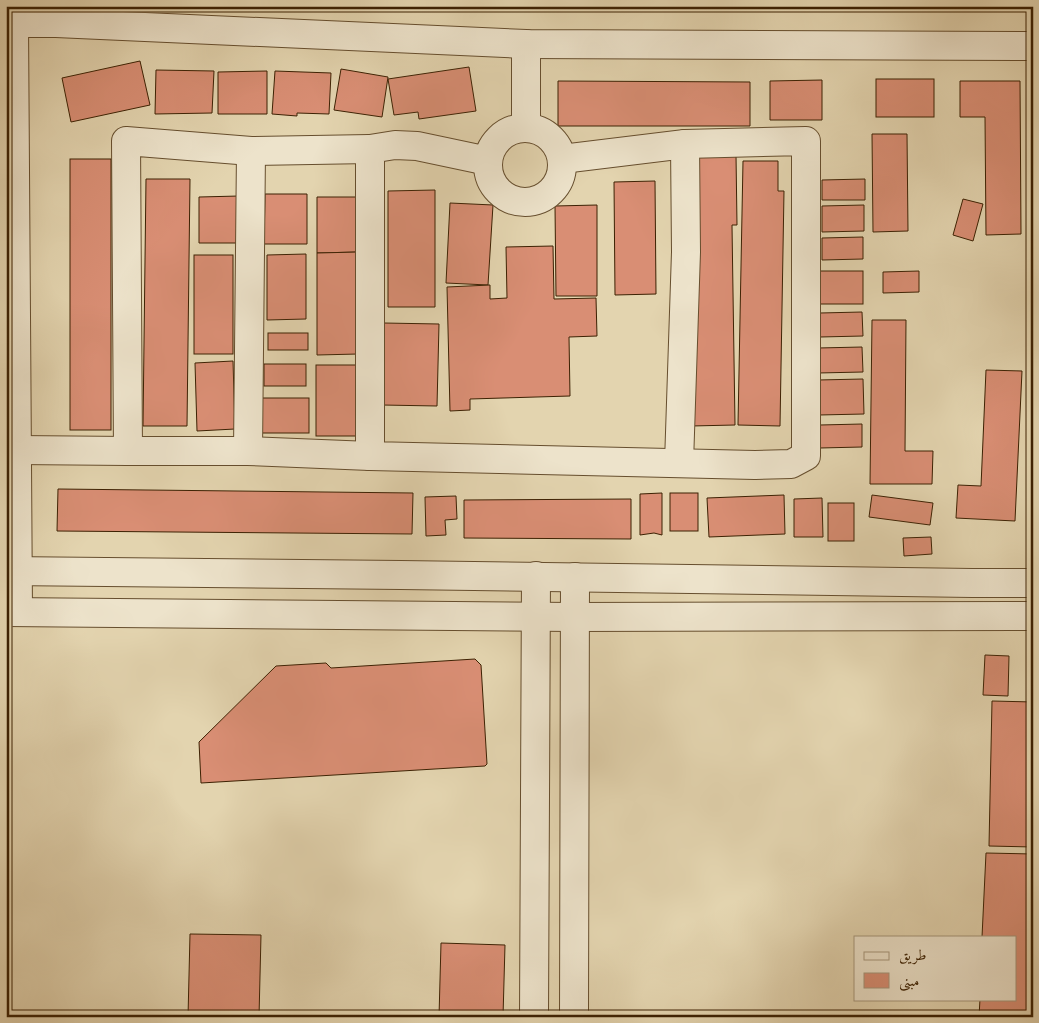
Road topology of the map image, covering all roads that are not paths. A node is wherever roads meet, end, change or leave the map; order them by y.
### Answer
1 (10, 23) edge
2 (526, 44) junction
3 (1033, 46) edge
4 (526, 128) junction
5 (685, 144) junction
6 (370, 149) junction
7 (251, 151) junction
8 (562, 158) junction
9 (488, 161) junction
10 (17, 450) junction
11 (128, 451) junction
12 (248, 451) junction
13 (370, 456) junction
14 (679, 463) junction
15 (12, 571) edge
16 (536, 576) junction
17 (575, 577) junction
18 (1033, 582) edge
19 (12, 611) edge
20 (536, 616) junction
21 (1033, 616) edge
22 (574, 617) junction
23 (534, 1017) edge
24 (574, 1017) edge

1 - 2 street
1 - 10 street
2 - 3 street
2 - 4 street
4 - 8 street
4 - 9 street
5 - 8 street
5 - 14 street
5 - 14 street
6 - 7 street
6 - 9 street
6 - 13 street
7 - 11 street
7 - 12 street
8 - 9 street
10 - 11 street
10 - 15 street
11 - 12 street
12 - 13 street
13 - 14 street
15 - 16 street
15 - 19 street
16 - 17 street
16 - 20 street
17 - 18 street
17 - 22 street
19 - 20 street
20 - 22 street
20 - 23 street
21 - 22 street
22 - 24 street

